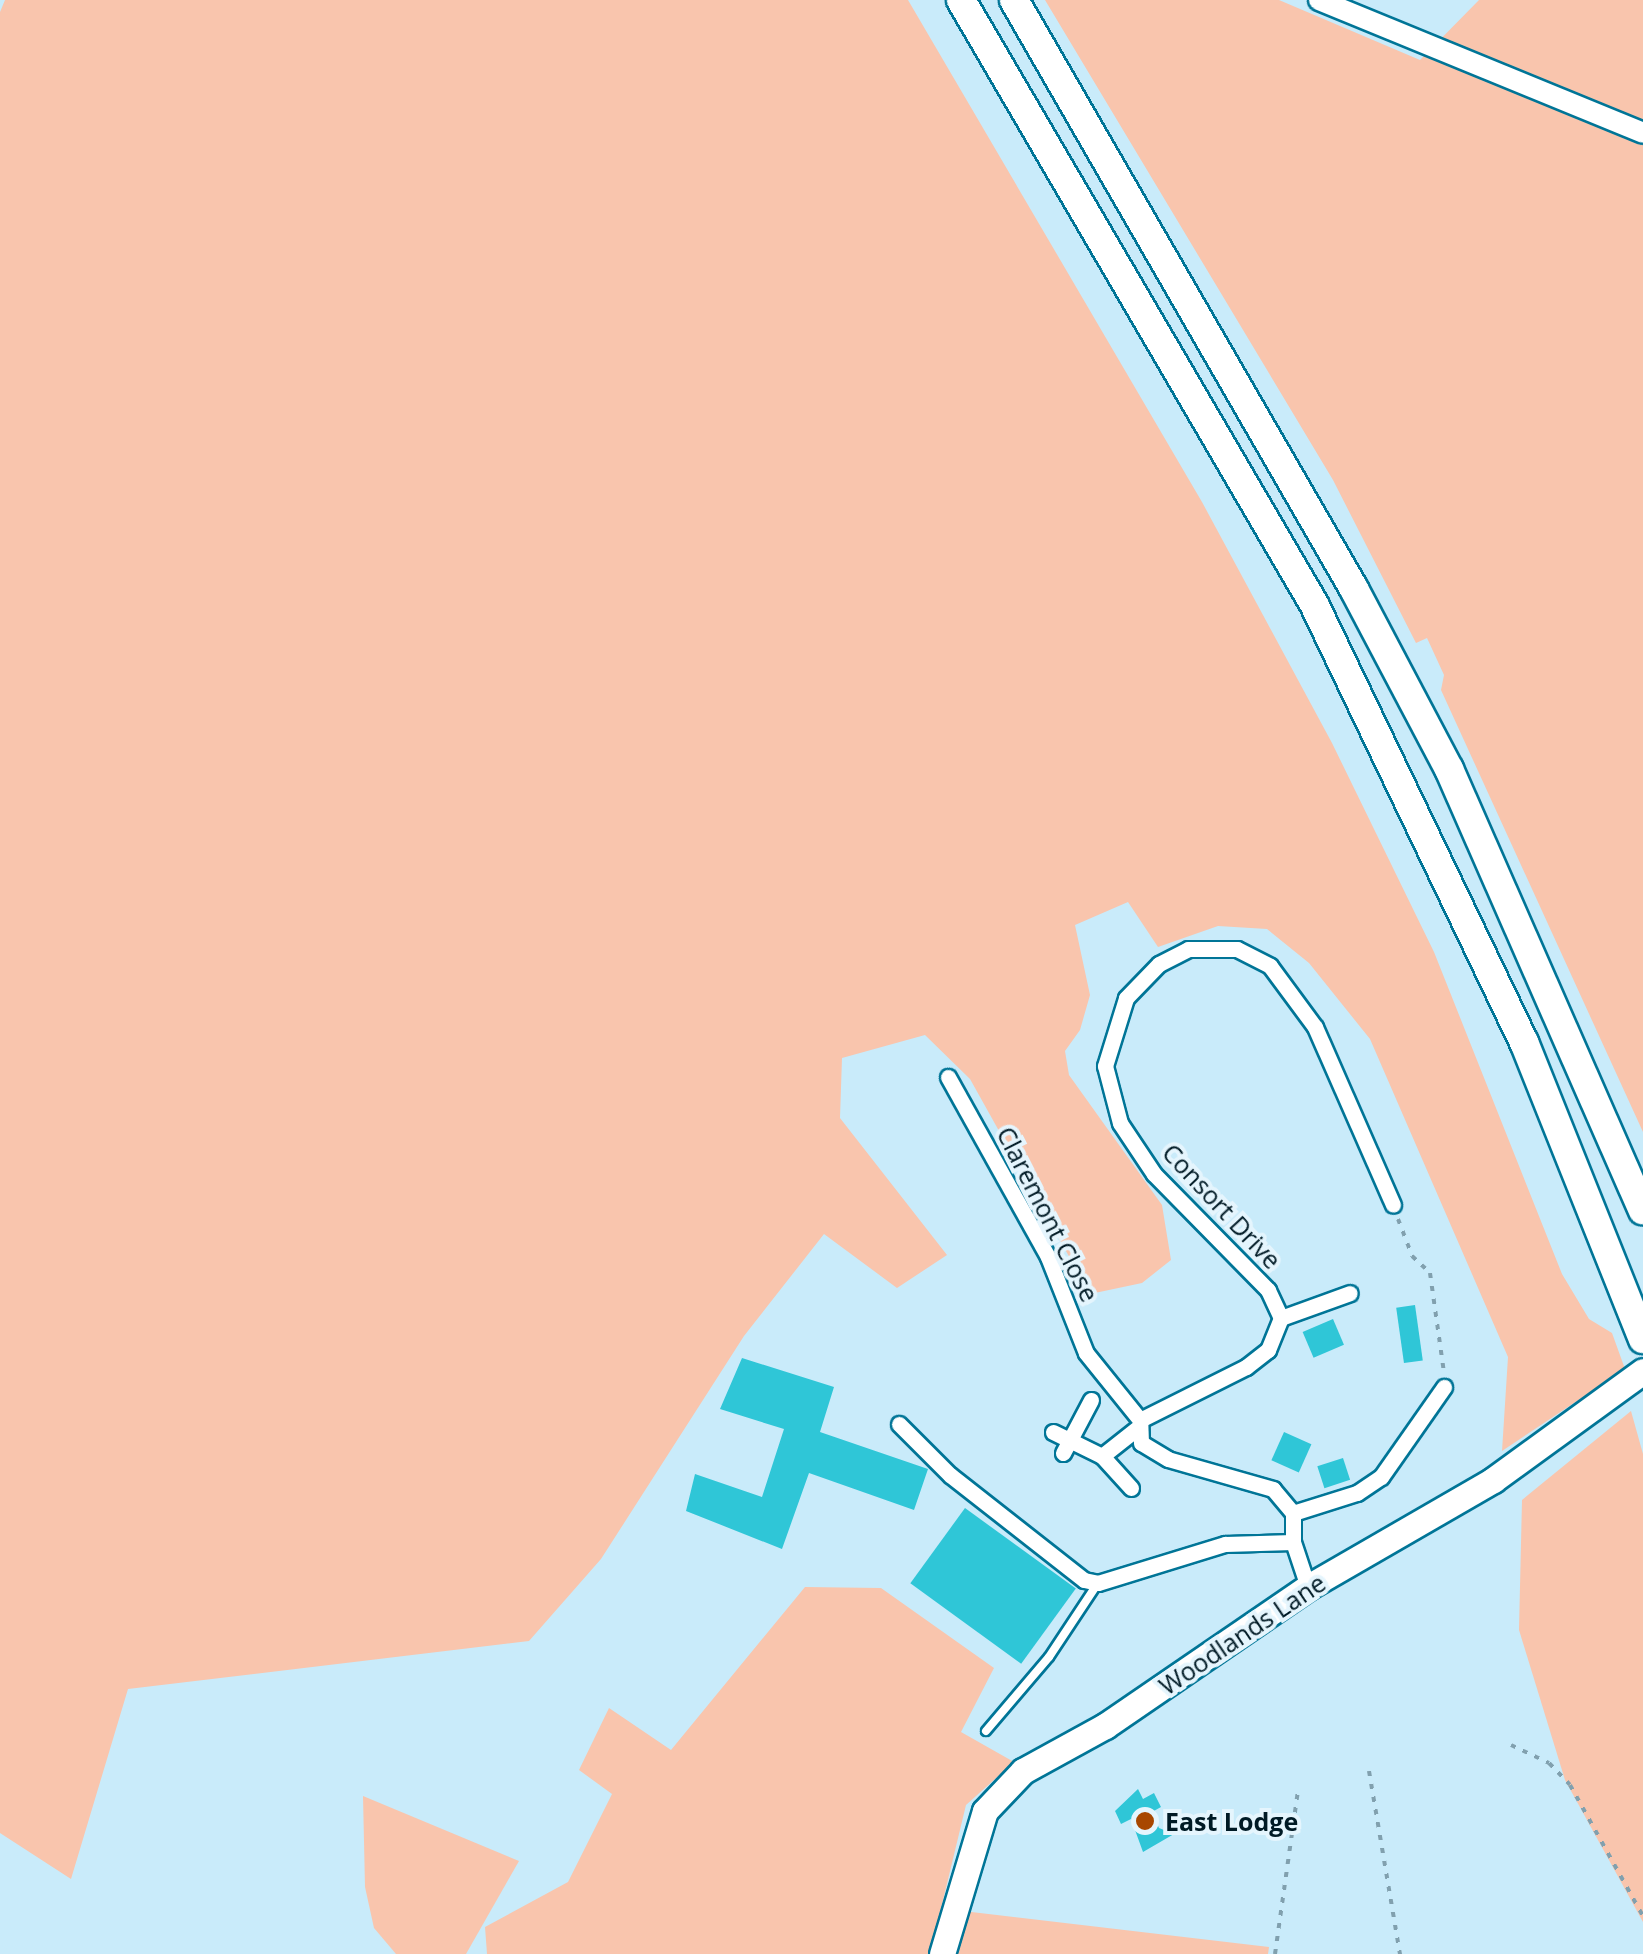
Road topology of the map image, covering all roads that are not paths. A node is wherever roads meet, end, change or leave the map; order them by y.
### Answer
1 (962, 0) edge
2 (1014, 0) edge
3 (1319, 0) edge
4 (1643, 133) edge
5 (948, 1077) dead end
6 (1393, 1205) road end
7 (1643, 1210) edge
8 (1350, 1293) dead end
9 (1281, 1318) junction
10 (1642, 1337) edge
11 (1637, 1377) edge
12 (1444, 1387) road end
13 (1091, 1400) dead end
14 (1140, 1423) junction
15 (899, 1424) dead end
16 (1053, 1432) dead end
17 (1072, 1436) junction
18 (1063, 1453) dead end
19 (1102, 1456) junction
20 (1131, 1488) dead end
21 (1292, 1513) junction
22 (1293, 1542) junction
23 (1098, 1583) junction
24 (1308, 1588) junction
25 (986, 1731) dead end
26 (942, 1954) edge

1 - 10 highway
2 - 7 highway
3 - 4 street
5 - 14 street, Claremont Close
6 - 9 street, Consort Drive
8 - 9 street
9 - 14 street
11 - 24 main road, Woodlands Lane
12 - 21 street
13 - 17 street
14 - 19 street
14 - 21 street
15 - 23 street
16 - 17 street
17 - 18 street
17 - 19 street
19 - 20 street
21 - 22 street
22 - 23 street
22 - 24 street
23 - 25 lane
24 - 26 main road, Woodlands Lane

